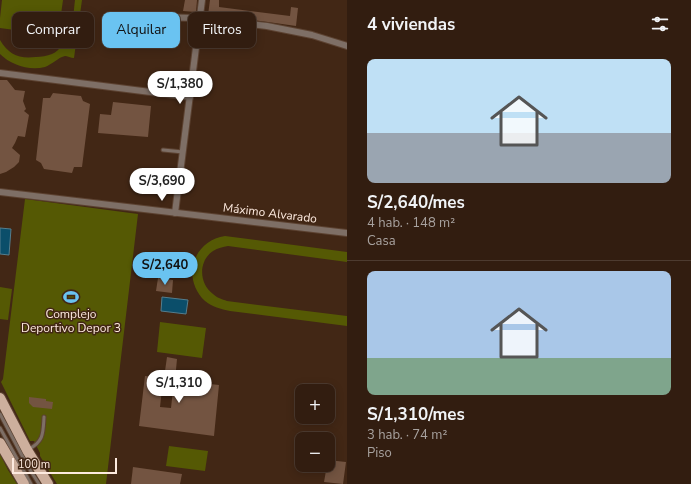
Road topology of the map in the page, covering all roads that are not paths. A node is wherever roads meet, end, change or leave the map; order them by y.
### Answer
1 (202, 0) edge
2 (201, 12) edge
3 (256, 25) edge
4 (347, 46) edge
5 (196, 48) edge
6 (0, 73) edge
7 (190, 97) junction
8 (163, 150) dead end
9 (183, 152) junction
10 (0, 192) edge
11 (175, 213) junction
12 (347, 233) edge
13 (0, 398) edge
14 (0, 414) edge
15 (44, 417) dead end
16 (0, 428) edge
17 (0, 443) edge
18 (27, 450) junction
19 (24, 484) edge
20 (31, 484) edge
21 (39, 484) edge
22 (48, 484) edge

1 - 2 street
3 - 4 street
5 - 7 street
6 - 7 street
7 - 9 street
8 - 9 lane
9 - 11 street
10 - 11 street, Máximo Alvarado
11 - 12 street, Máximo Alvarado
13 - 18 main road
14 - 21 lane
15 - 18 lane
16 - 20 lane
17 - 19 main road
18 - 22 main road

